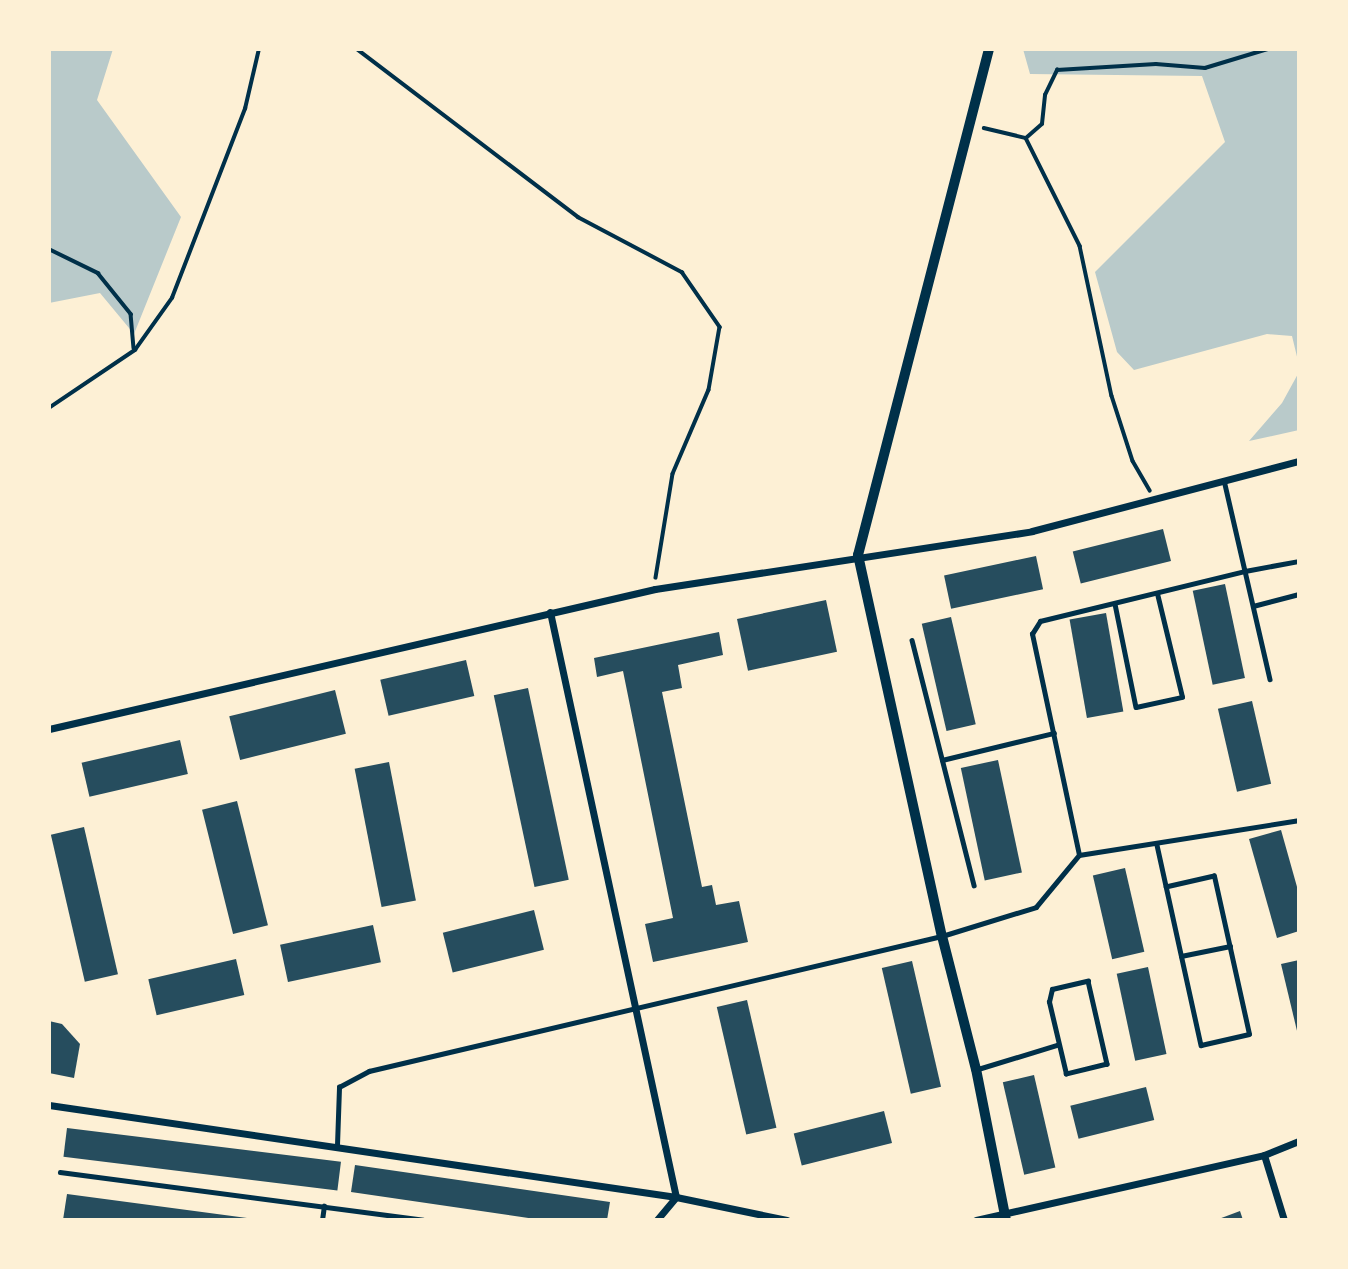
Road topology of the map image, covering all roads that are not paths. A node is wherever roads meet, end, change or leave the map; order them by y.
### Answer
1 (989, 49) edge
2 (1299, 461) edge
3 (1224, 479) junction
4 (858, 555) junction
5 (1299, 561) edge
6 (1245, 572) junction
7 (1157, 594) junction
8 (1299, 594) edge
9 (1115, 603) junction
10 (1253, 606) junction
11 (550, 612) junction
12 (912, 640) dead end
13 (1270, 679) dead end
14 (49, 729) edge
15 (1054, 733) junction
16 (942, 760) junction
17 (1299, 820) edge
18 (1157, 845) junction
19 (1079, 855) junction
20 (974, 885) dead end
21 (1166, 887) junction
22 (942, 936) junction
23 (1230, 946) junction
24 (1181, 956) junction
25 (635, 1005) junction
26 (1058, 1045) junction
27 (976, 1069) junction
28 (49, 1105) edge
29 (1299, 1141) edge
30 (337, 1146) junction
31 (1264, 1155) junction
32 (60, 1172) dead end
33 (676, 1197) junction
34 (324, 1206) junction
35 (1005, 1217) edge
36 (322, 1220) edge
37 (423, 1220) edge
38 (657, 1220) edge
39 (787, 1220) edge
40 (976, 1220) edge
41 (1284, 1220) edge

1 - 4 street
2 - 3 street
3 - 4 street
3 - 6 lane
4 - 11 street
4 - 22 street
5 - 6 lane
6 - 7 lane
6 - 10 lane
7 - 9 lane
7 - 9 lane
8 - 10 lane
9 - 15 lane
10 - 13 lane
11 - 14 street
11 - 25 street
12 - 16 lane
15 - 16 lane
15 - 19 lane
16 - 20 lane
17 - 18 lane
18 - 19 lane
18 - 21 lane
19 - 22 lane
21 - 23 lane
21 - 24 lane
22 - 25 lane
22 - 27 street
23 - 24 lane
23 - 24 lane
25 - 30 lane
25 - 33 street
26 - 26 lane
26 - 27 lane
27 - 35 street
28 - 30 street
29 - 31 street
30 - 33 street
31 - 35 street
31 - 41 street
32 - 34 lane
33 - 38 street
33 - 39 street
34 - 36 lane
34 - 37 lane
35 - 40 street

